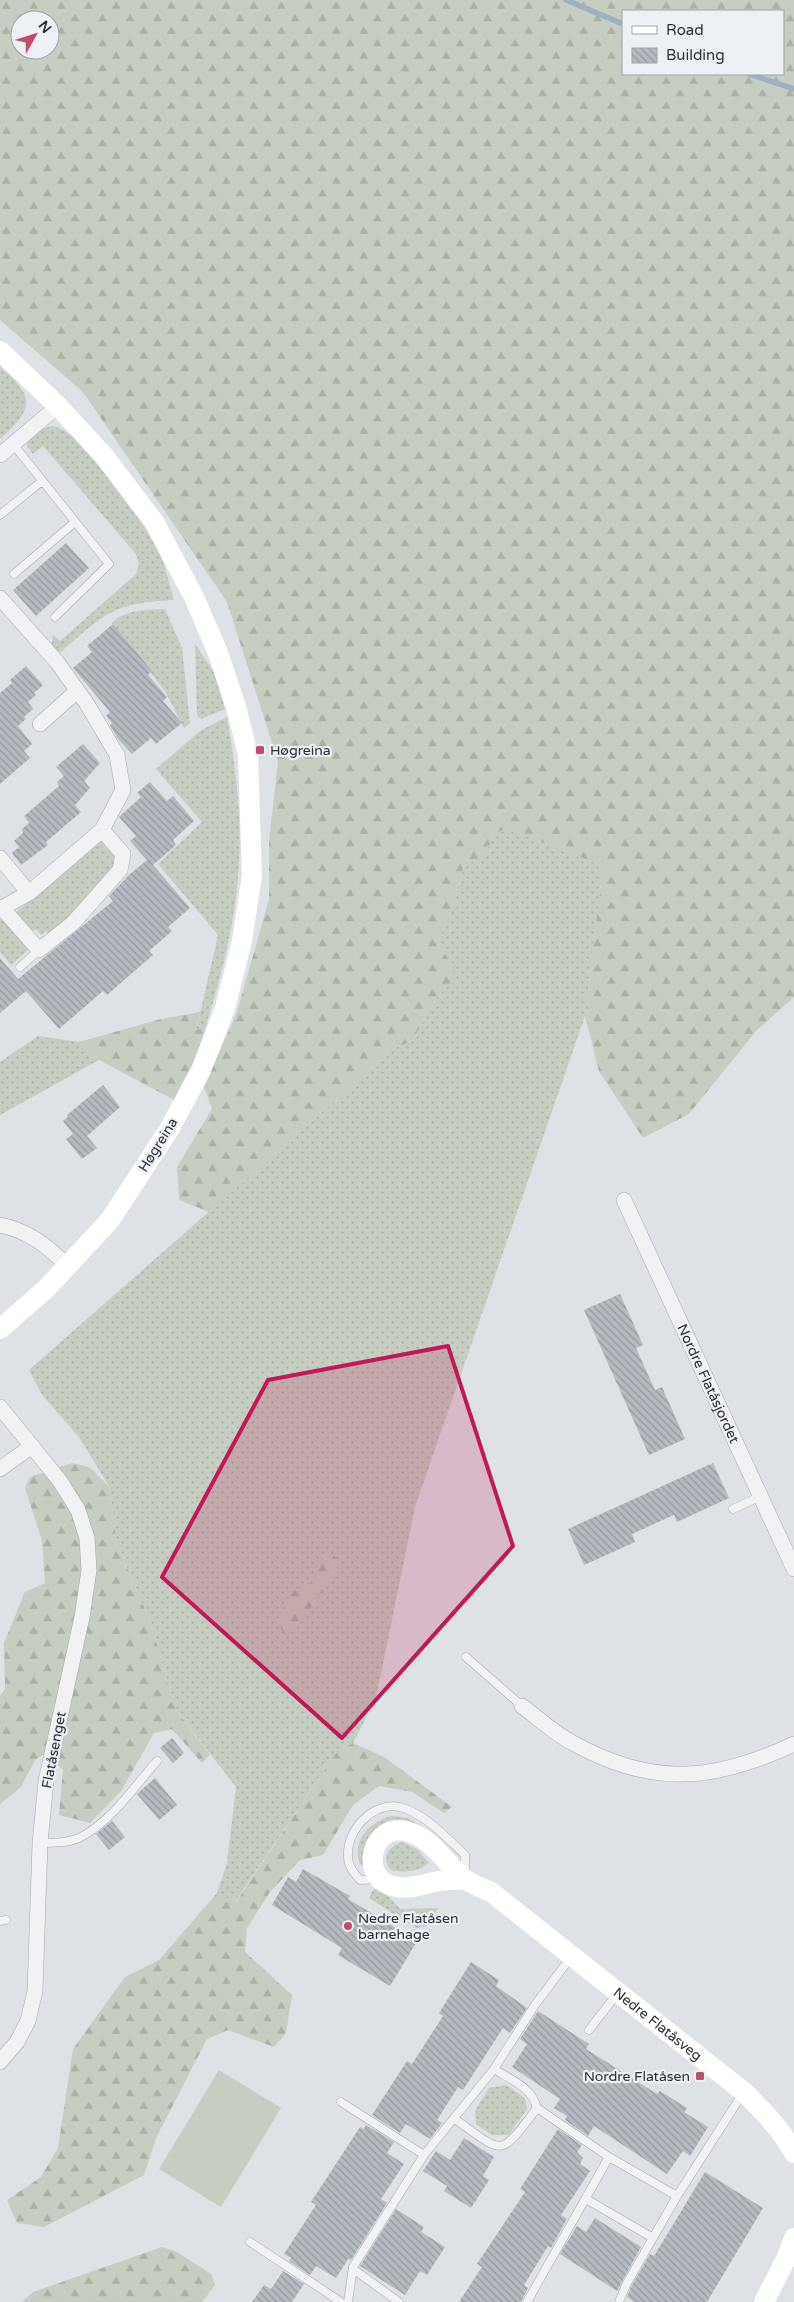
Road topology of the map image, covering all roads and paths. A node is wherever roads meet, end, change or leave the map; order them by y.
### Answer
1 (0, 351) edge
2 (58, 406) junction
3 (13, 444) junction
4 (0, 454) edge
5 (42, 481) junction
6 (0, 515) edge
7 (75, 522) junction
8 (14, 574) dead end
9 (0, 598) edge
10 (55, 617) dead end
11 (78, 691) junction
12 (40, 724) dead end
13 (102, 830) junction
14 (0, 858) edge
15 (29, 894) junction
16 (1, 909) edge
17 (39, 950) junction
18 (20, 968) dead end
19 (624, 1200) dead end
20 (0, 1225) edge
21 (68, 1267) junction
22 (0, 1329) edge
23 (0, 1407) edge
24 (32, 1446) junction
25 (0, 1469) edge
26 (761, 1496) junction
27 (733, 1509) dead end
28 (794, 1569) edge
29 (466, 1658) dead end
30 (522, 1706) joint
31 (794, 1744) edge
32 (157, 1761) dead end
33 (40, 1843) junction
34 (465, 1880) junction
35 (572, 1956) junction
36 (618, 1992) junction
37 (589, 2030) dead end
38 (0, 2062) edge
39 (494, 2069) junction
40 (744, 2092) junction
41 (341, 2102) dead end
42 (537, 2108) junction
43 (455, 2119) junction
44 (794, 2153) edge
45 (424, 2156) junction
46 (609, 2157) junction
47 (677, 2196) junction
48 (586, 2199) junction
49 (653, 2238) junction
50 (794, 2238) edge
51 (250, 2242) dead end
52 (353, 2269) junction
53 (341, 2302) edge
54 (348, 2302) edge
55 (399, 2302) edge
56 (528, 2302) edge
57 (619, 2302) edge
58 (764, 2302) edge

1 - 2 street, Høgreina
2 - 3 street
2 - 21 street, Høgreina
3 - 4 street
3 - 5 lane
5 - 6 lane
5 - 7 lane
7 - 8 lane
7 - 10 lane
9 - 11 street
11 - 12 street
11 - 13 street
13 - 15 street
13 - 17 street
14 - 15 street
15 - 16 street
16 - 17 street
17 - 18 lane
19 - 26 street, Nordre Flatåsjordet
20 - 21 street
21 - 22 street, Høgreina
23 - 24 street, Flatåsenget
24 - 25 street
24 - 33 street, Flatåsenget
26 - 27 lane
26 - 28 street, Nordre Flatåsjordet
29 - 30 lane
30 - 31 street
32 - 33 lane
33 - 38 street, Flatåsenget
34 - 34 street, Nedre Flatåsveg
34 - 35 street, Nedre Flatåsveg
35 - 36 street, Nedre Flatåsveg
35 - 39 lane
36 - 37 lane
36 - 40 street, Nedre Flatåsveg
39 - 42 lane
39 - 43 lane
40 - 44 street, Nedre Flatåsveg
40 - 47 lane
41 - 45 lane
42 - 43 lane
42 - 46 lane
43 - 45 lane
45 - 52 lane
46 - 47 lane
46 - 48 lane
47 - 49 lane
48 - 49 lane
48 - 56 lane
49 - 57 lane
50 - 58 street
51 - 53 lane
52 - 54 lane
52 - 55 lane

